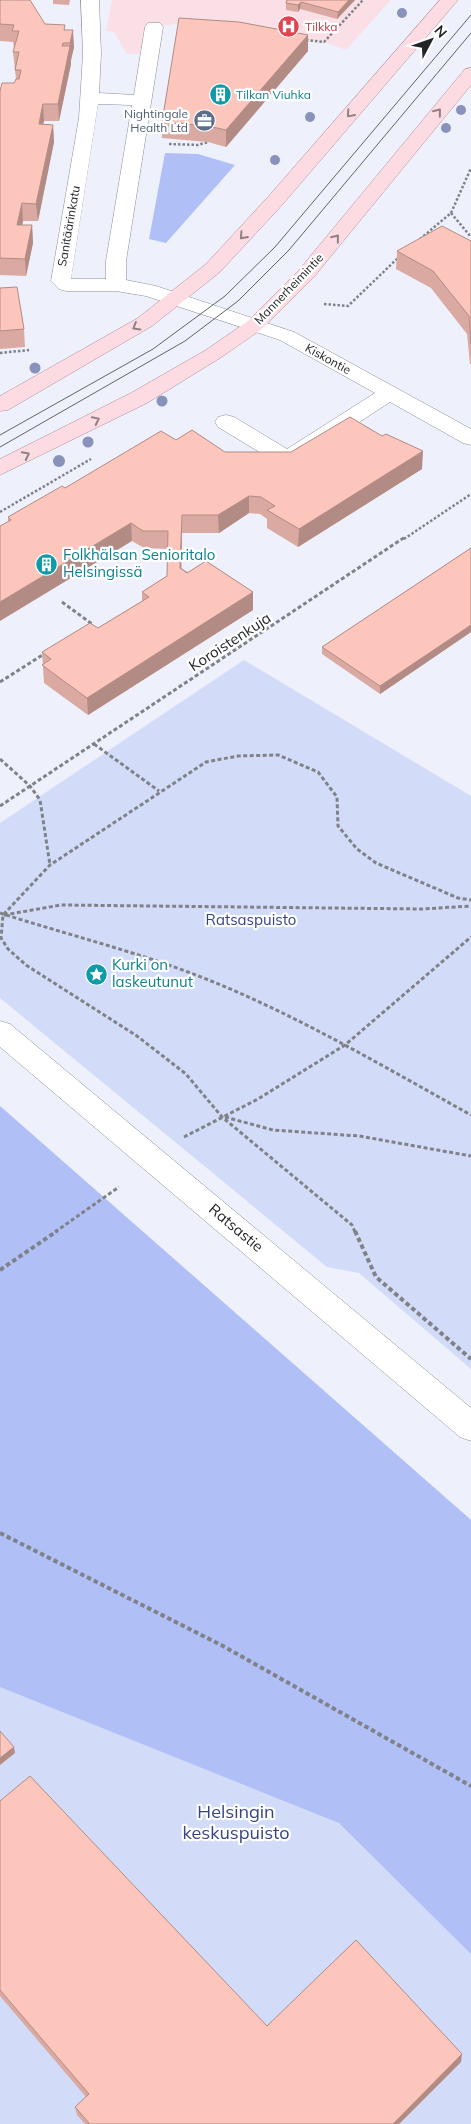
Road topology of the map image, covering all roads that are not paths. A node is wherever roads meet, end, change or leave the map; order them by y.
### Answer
1 (90, 0) edge
2 (449, 0) edge
3 (154, 27) dead end
4 (471, 73) edge
5 (90, 98) junction
6 (130, 100) dead end
7 (116, 285) junction
8 (176, 299) junction
9 (255, 325) junction
10 (390, 393) junction
11 (0, 405) edge
12 (226, 422) dead end
13 (471, 438) edge
14 (0, 468) edge
15 (0, 1031) edge
16 (471, 1427) edge

1 - 5 street, Sanitäärinkatu
2 -> 8 main road
3 - 7 street
9 -> 4 main road, Mannerheimintie
5 - 6 street
5 - 7 street, Sanitäärinkatu
7 - 8 street, Sanitäärinkatu
8 - 9 street, Kiskontie
8 -> 11 main road
9 - 10 street, Kiskontie
14 -> 9 main road, Mannerheimintie
10 - 12 street
10 - 13 street, Kiskontie
15 - 16 street, Ratsastie

